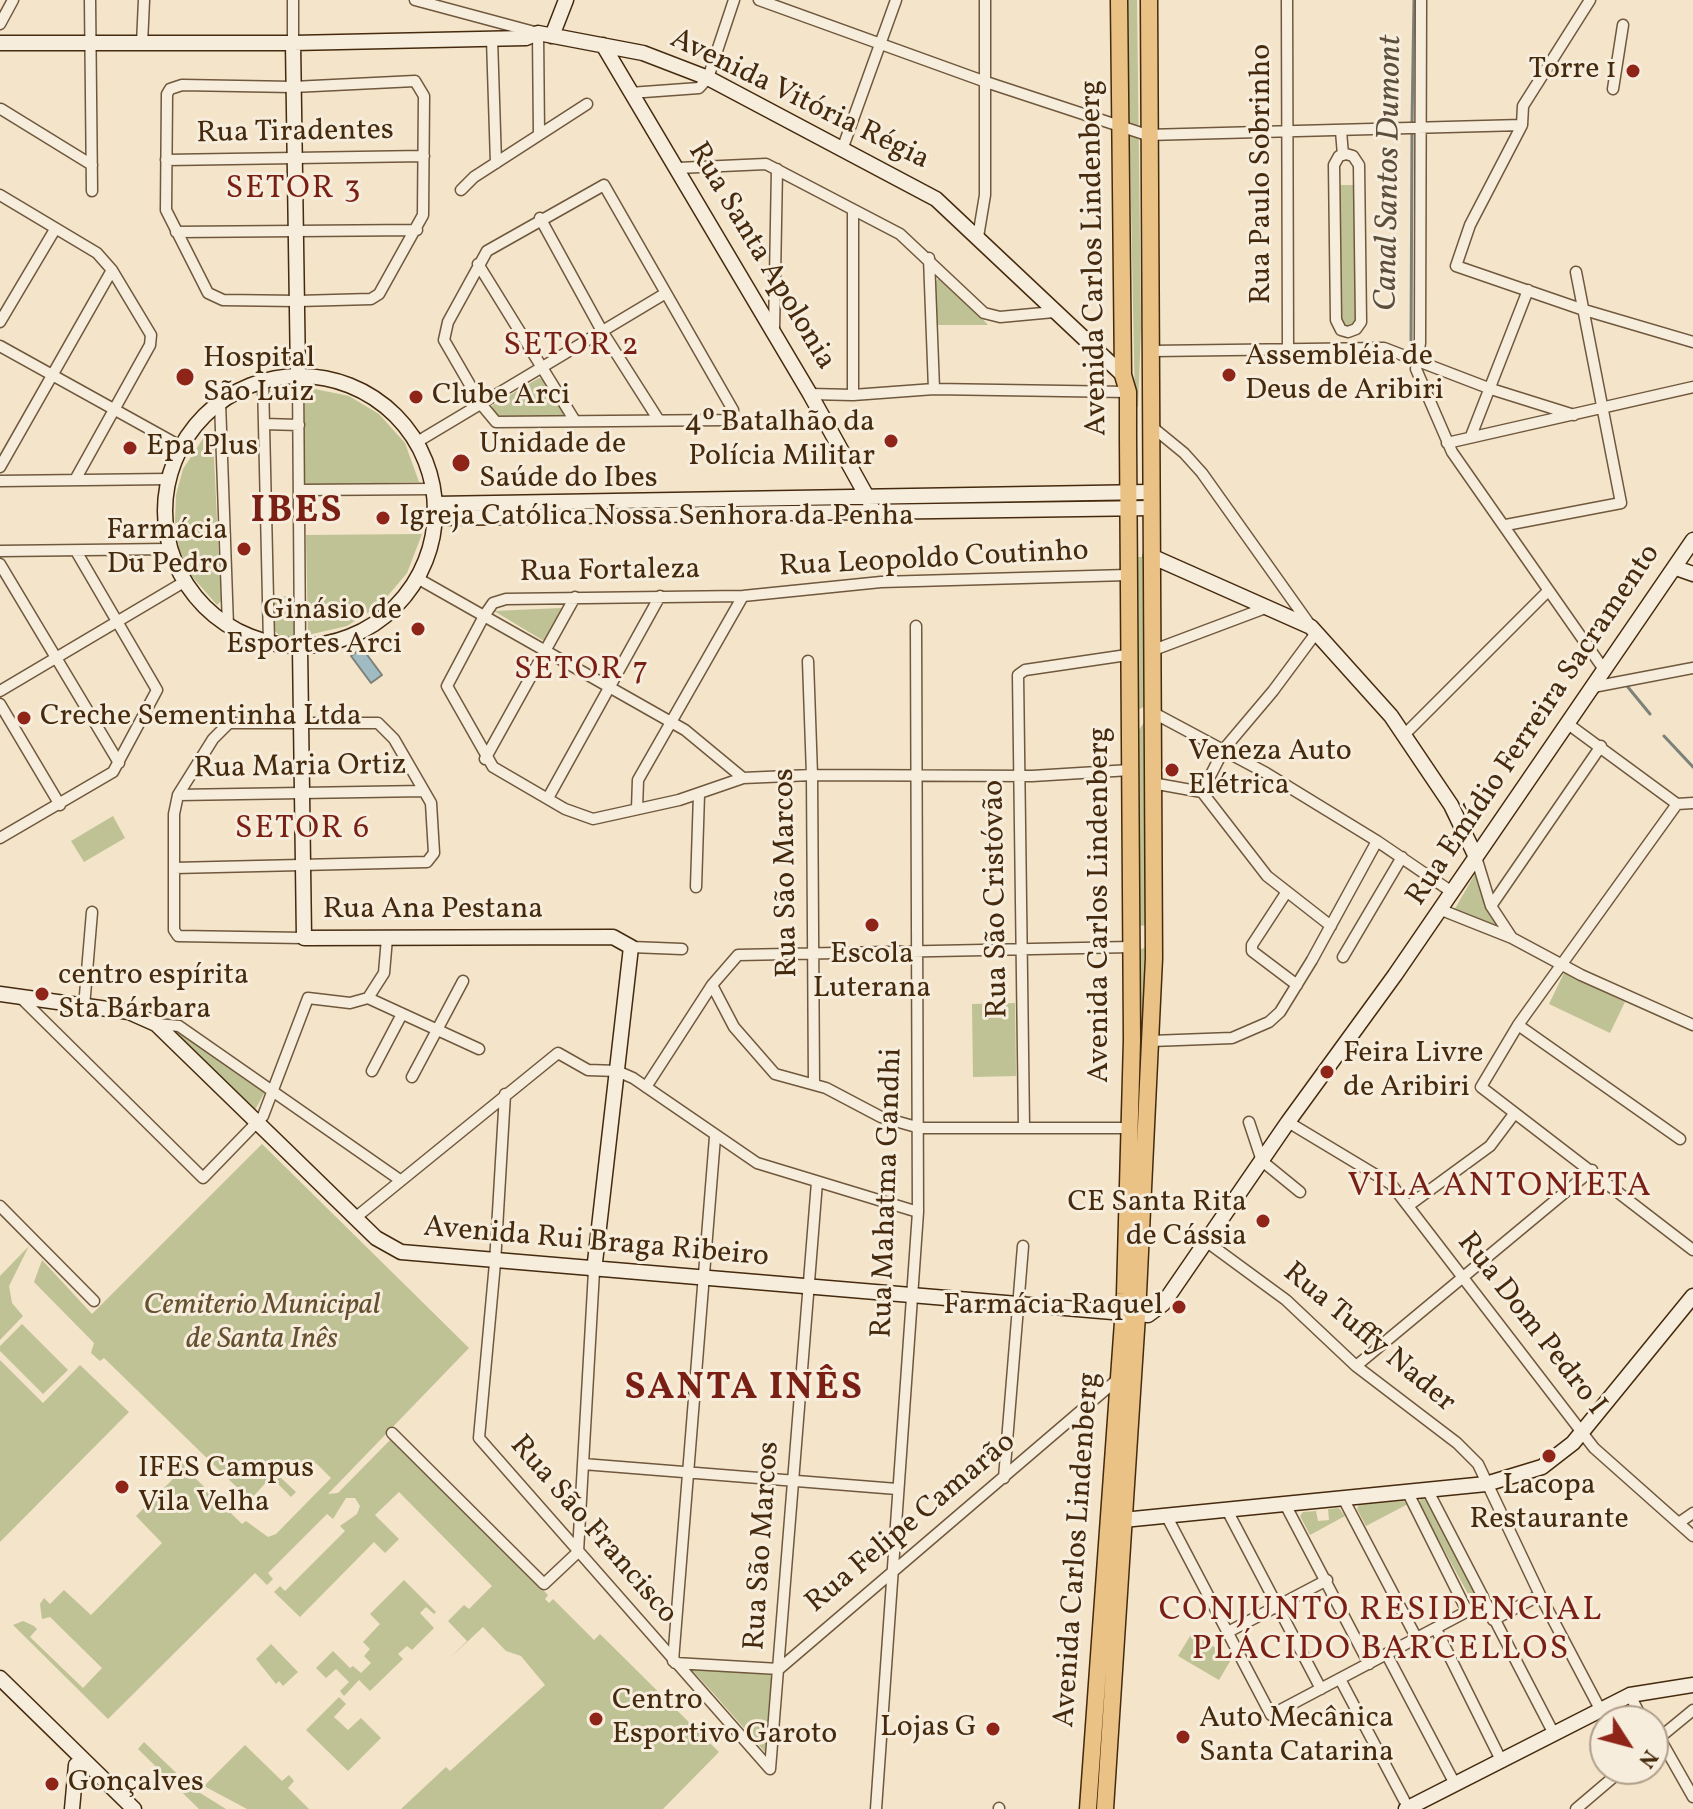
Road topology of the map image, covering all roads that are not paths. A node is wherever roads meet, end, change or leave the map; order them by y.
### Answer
1 (13, 0) edge
2 (90, 0) edge
3 (144, 0) edge
4 (293, 0) edge
5 (415, 0) edge
6 (566, 0) edge
7 (734, 0) edge
8 (759, 0) edge
9 (896, 0) edge
10 (985, 0) edge
11 (1119, 0) edge
12 (1149, 0) edge
13 (1287, 0) edge
14 (1421, 0) edge
15 (1590, 0) edge
16 (487, 18) junction
17 (0, 24) edge
18 (1623, 25) dead end
19 (545, 34) junction
20 (490, 39) junction
21 (0, 43) edge
22 (293, 43) junction
23 (881, 43) junction
24 (88, 44) junction
25 (142, 44) junction
26 (603, 45) junction
27 (708, 78) junction
28 (986, 82) junction
29 (293, 87) junction
30 (1613, 89) dead end
31 (630, 93) junction
32 (587, 104) dead end
33 (1, 109) edge
34 (1522, 125) junction
35 (1120, 129) junction
36 (1420, 130) junction
37 (1341, 131) junction
38 (1285, 134) junction
39 (539, 135) junction
40 (1147, 135) junction
41 (843, 147) junction
42 (1343, 155) junction
43 (424, 156) junction
44 (293, 158) junction
45 (166, 160) junction
46 (496, 163) junction
47 (92, 165) junction
48 (678, 168) junction
49 (777, 169) junction
50 (461, 190) dead end
51 (92, 191) dead end
52 (0, 195) edge
53 (853, 210) junction
54 (540, 218) junction
55 (295, 228) junction
56 (417, 230) junction
57 (54, 231) junction
58 (176, 232) junction
59 (978, 237) junction
60 (929, 258) junction
61 (478, 264) junction
62 (112, 270) junction
63 (1576, 272) dead end
64 (1528, 290) junction
65 (666, 293) junction
66 (298, 301) junction
67 (1581, 309) junction
68 (1054, 312) junction
69 (0, 322) edge
70 (602, 331) junction
71 (774, 335) junction
72 (1693, 342) edge
73 (0, 346) edge
74 (1288, 349) junction
75 (1152, 351) junction
76 (1417, 358) junction
77 (541, 367) junction
78 (53, 373) junction
79 (1123, 375) junction
80 (298, 376) junction
81 (263, 381) junction
82 (1693, 387) edge
83 (934, 389) junction
84 (1491, 389) junction
85 (1128, 392) junction
86 (810, 394) junction
87 (853, 395) junction
88 (220, 402) junction
89 (481, 404) junction
90 (115, 407) junction
91 (1601, 409) junction
92 (1574, 415) junction
93 (658, 419) junction
94 (575, 421) junction
95 (264, 424) junction
96 (299, 425) junction
97 (1150, 426) junction
98 (1471, 436) junction
99 (417, 442) junction
100 (1447, 443) junction
101 (182, 447) junction
102 (0, 467) edge
103 (169, 479) junction
104 (75, 480) junction
105 (0, 481) edge
106 (299, 490) junction
107 (1150, 500) junction
108 (1128, 501) junction
109 (435, 504) junction
110 (871, 505) junction
111 (1506, 525) junction
112 (1693, 540) edge
113 (170, 549) junction
114 (0, 551) edge
115 (76, 551) junction
116 (1151, 556) junction
117 (0, 564) edge
118 (1676, 568) junction
119 (1693, 574) edge
120 (1127, 575) junction
121 (417, 578) junction
122 (184, 582) junction
123 (1548, 591) junction
124 (660, 596) junction
125 (743, 596) junction
126 (575, 597) junction
127 (1268, 607) junction
128 (484, 616) junction
129 (117, 621) junction
130 (228, 626) junction
131 (916, 626) dead end
132 (1313, 630) junction
133 (269, 643) junction
134 (300, 647) junction
135 (547, 650) junction
136 (1151, 651) junction
137 (1127, 655) junction
138 (56, 658) junction
139 (808, 661) dead end
140 (1693, 668) edge
141 (1605, 671) junction
142 (609, 687) junction
143 (1593, 687) junction
144 (0, 691) edge
145 (0, 704) edge
146 (1151, 712) junction
147 (672, 722) junction
148 (302, 724) junction
149 (1568, 724) junction
150 (1128, 732) junction
151 (1404, 735) junction
152 (1601, 746) junction
153 (1224, 749) junction
154 (485, 759) junction
155 (119, 763) junction
156 (1130, 770) junction
157 (812, 775) junction
158 (1021, 776) junction
159 (916, 777) junction
160 (743, 778) junction
161 (1152, 783) junction
162 (424, 791) junction
163 (1202, 792) junction
164 (699, 794) junction
165 (178, 795) junction
166 (304, 795) junction
167 (548, 798) junction
168 (1693, 803) edge
169 (1677, 804) junction
170 (60, 805) junction
171 (637, 809) junction
172 (0, 838) edge
173 (1377, 841) junction
174 (1402, 857) junction
175 (1476, 857) junction
176 (174, 868) junction
177 (305, 868) junction
178 (696, 887) dead end
179 (1452, 892) junction
180 (1286, 893) junction
181 (1491, 906) junction
182 (1439, 909) junction
183 (92, 912) dead end
184 (1499, 919) junction
185 (1154, 925) junction
186 (1331, 926) junction
187 (1490, 931) junction
188 (304, 938) junction
189 (387, 938) junction
190 (1512, 938) junction
191 (631, 947) junction
192 (1131, 947) junction
193 (682, 949) dead end
194 (814, 951) junction
195 (1022, 951) junction
196 (918, 953) junction
197 (1343, 957) dead end
198 (1561, 965) junction
199 (463, 981) dead end
200 (712, 985) junction
201 (1297, 985) junction
202 (0, 994) edge
203 (368, 998) junction
204 (22, 999) junction
205 (84, 1007) junction
206 (402, 1014) junction
207 (156, 1024) junction
208 (1518, 1025) junction
209 (1693, 1025) edge
210 (436, 1030) junction
211 (1151, 1041) junction
212 (479, 1049) dead end
213 (372, 1071) dead end
214 (617, 1071) junction
215 (412, 1077) dead end
216 (814, 1084) junction
217 (646, 1087) junction
218 (273, 1091) junction
219 (505, 1094) junction
220 (1514, 1114) junction
221 (1249, 1122) dead end
222 (1288, 1122) junction
223 (258, 1124) junction
224 (1024, 1126) junction
225 (920, 1128) junction
226 (1130, 1128) junction
227 (715, 1137) junction
228 (1680, 1139) dead end
229 (1262, 1161) junction
230 (1592, 1170) junction
231 (400, 1180) junction
232 (817, 1182) junction
233 (1300, 1192) dead end
234 (0, 1206) edge
235 (1408, 1206) junction
236 (918, 1212) junction
237 (355, 1218) junction
238 (1207, 1242) junction
239 (1023, 1246) dead end
240 (1693, 1250) edge
241 (495, 1263) junction
242 (594, 1271) junction
243 (1462, 1275) junction
244 (704, 1280) junction
245 (807, 1288) junction
246 (1693, 1296) edge
247 (912, 1297) junction
248 (94, 1301) dead end
249 (1018, 1306) junction
250 (1130, 1315) junction
251 (1356, 1366) junction
252 (1118, 1379) junction
253 (1583, 1431) junction
254 (392, 1433) dead end
255 (583, 1464) junction
256 (688, 1472) junction
257 (1004, 1478) junction
258 (792, 1481) junction
259 (1486, 1484) junction
260 (897, 1489) junction
261 (1428, 1491) junction
262 (1408, 1493) junction
263 (1344, 1500) junction
264 (1286, 1506) junction
265 (1227, 1510) junction
266 (1693, 1513) edge
267 (1166, 1515) junction
268 (1116, 1522) junction
269 (1680, 1522) junction
270 (1693, 1536) edge
271 (578, 1552) junction
272 (891, 1575) junction
273 (1327, 1580) junction
274 (1540, 1595) junction
275 (1483, 1603) junction
276 (1278, 1606) junction
277 (1467, 1611) junction
278 (1493, 1620) junction
279 (1436, 1629) junction
280 (1228, 1632) junction
281 (1417, 1639) junction
282 (1387, 1655) junction
283 (674, 1662) junction
284 (1369, 1664) junction
285 (779, 1669) junction
286 (0, 1678) edge
287 (1340, 1679) junction
288 (1693, 1685) edge
289 (1321, 1689) junction
290 (0, 1691) edge
291 (1630, 1695) junction
292 (1598, 1705) edge
293 (1609, 1705) edge
294 (1635, 1705) edge
295 (1693, 1710) edge
296 (1589, 1715) edge
297 (1669, 1729) edge
298 (1554, 1734) junction
299 (1669, 1761) edge
300 (1502, 1762) junction
301 (80, 1764) junction
302 (770, 1769) joint
303 (1455, 1784) junction
304 (1604, 1785) edge
305 (1693, 1797) edge
306 (1406, 1806) edge
307 (72, 1809) edge
308 (120, 1809) edge
309 (134, 1809) edge
310 (876, 1809) edge
311 (1088, 1809) edge
312 (1105, 1809) edge
313 (1576, 1809) edge

1 - 17 street
2 - 24 street
3 - 25 street
4 - 22 street
5 - 16 street
6 - 19 street
7 - 27 street
8 - 23 street
9 - 23 street
10 - 28 street
11 - 35 main road, Avenida Carlos Lindenberg
12 - 40 main road, Avenida Carlos Lindenberg
13 - 38 street, Rua Paulo Sobrinho
14 - 36 street
15 - 34 street
16 - 19 street
16 - 20 street
18 - 30 street
19 - 20 street, Avenida Vitória Régia
19 - 26 street, Avenida Vitória Régia
19 - 39 street
20 - 22 street, Avenida Vitória Régia
20 - 46 street
21 - 24 street, Avenida Vitória Régia
22 - 25 street, Avenida Vitória Régia
22 - 29 street
23 - 28 street
23 - 41 street
24 - 25 street, Avenida Vitória Régia
24 - 47 street
26 - 27 street, Avenida Vitória Régia
26 - 31 street, Rua Santa Apolonia
27 - 31 street
27 - 41 street, Avenida Vitória Régia
28 - 35 street
28 - 59 street
29 - 43 street
29 - 44 street
29 - 45 street
31 - 48 street, Rua Santa Apolonia
32 - 39 street
33 - 47 street
34 - 36 street
34 - 64 street
35 - 40 street
35 - 79 main road, Avenida Carlos Lindenberg
36 - 37 street
36 - 76 street
37 - 38 street
37 - 42 street
38 - 40 street
38 - 74 street, Rua Paulo Sobrinho
39 - 46 street
40 - 75 main road, Avenida Carlos Lindenberg
41 - 59 street, Avenida Vitória Régia
42 - 42 street
43 - 44 street, Rua Tiradentes
43 - 56 street
44 - 45 street, Rua Tiradentes
44 - 55 street
45 - 58 street
46 - 50 street
47 - 51 street
48 - 49 street
48 - 71 street, Rua Santa Apolonia
49 - 53 street
49 - 71 street
52 - 57 street
53 - 60 street
53 - 87 street
54 - 61 street
54 - 65 street
54 - 70 street
55 - 56 street
55 - 58 street
55 - 66 street
56 - 66 street
57 - 62 street
57 - 69 street
58 - 66 street
59 - 68 street, Avenida Vitória Régia
60 - 68 street
60 - 83 street
61 - 77 street
61 - 89 street
62 - 78 street
62 - 90 street
63 - 67 street
64 - 67 street
64 - 84 street
65 - 70 street
65 - 93 street
66 - 80 street
67 - 72 street
67 - 91 street
68 - 79 street, Avenida Vitória Régia
70 - 77 street
70 - 93 street
71 - 86 street, Rua Santa Apolonia
73 - 78 street
74 - 75 street
74 - 76 street
75 - 97 main road, Avenida Carlos Lindenberg
76 - 84 street
76 - 100 street
77 - 89 street
77 - 94 street
78 - 90 street
78 - 102 street
79 - 85 main road, Avenida Carlos Lindenberg
80 - 81 street
80 - 96 street
80 - 99 street
81 - 88 street
81 - 95 street
82 - 91 street
83 - 85 street
83 - 87 street
84 - 92 street
84 - 98 street
85 - 108 main road, Avenida Carlos Lindenberg
86 - 87 street
86 - 110 street, Rua Santa Apolonia
88 - 101 street
88 - 130 street
89 - 94 street
89 - 99 street
90 - 101 street
90 - 104 street
91 - 92 street
91 - 111 street
92 - 98 street
93 - 94 street
95 - 96 street
95 - 133 street
96 - 106 street
97 - 107 main road, Avenida Carlos Lindenberg
97 - 132 street
98 - 100 street
99 - 109 street
100 - 111 street
101 - 103 street
103 - 104 street
103 - 113 street
104 - 105 street
106 - 109 street
106 - 134 street
107 - 108 street
107 - 116 main road, Avenida Carlos Lindenberg
108 - 110 street
108 - 116 main road
108 - 120 main road, Avenida Carlos Lindenberg
109 - 110 street
109 - 121 street
111 - 123 street
112 - 118 street, Rua Emídio Ferreira Sacramento
113 - 115 street
113 - 122 street
114 - 115 street
115 - 129 street
116 - 127 street
116 - 136 main road, Avenida Carlos Lindenberg
117 - 138 street
118 - 119 street
118 - 141 street, Rua Emídio Ferreira Sacramento
120 - 125 street, Rua Leopoldo Coutinho
120 - 137 main road, Avenida Carlos Lindenberg
121 - 128 street
121 - 134 street
122 - 129 street
122 - 130 street
123 - 141 street
123 - 151 street
124 - 125 street, Rua Fortaleza
124 - 126 street, Rua Fortaleza
124 - 142 street
125 - 147 street
126 - 128 street, Rua Fortaleza
126 - 135 street
127 - 132 street
127 - 136 street
128 - 135 street
128 - 154 street
129 - 138 street
129 - 155 street
130 - 133 street
131 - 159 street, Rua Mahatma Gandhi
132 - 151 street
132 - 153 street
133 - 134 street
134 - 148 street
135 - 142 street
135 - 154 street
136 - 146 main road, Avenida Carlos Lindenberg
137 - 150 main road, Avenida Carlos Lindenberg
137 - 158 street, Rua São Cristóvão
138 - 144 street
138 - 155 street
139 - 157 street, Rua São Marcos
140 - 143 street
141 - 143 street, Rua Emídio Ferreira Sacramento
142 - 147 street
142 - 167 street
143 - 149 street, Rua Emídio Ferreira Sacramento
145 - 170 street
146 - 150 main road
146 - 153 street
146 - 161 main road, Avenida Carlos Lindenberg
147 - 160 street
147 - 171 street
148 - 162 street
148 - 165 street
148 - 166 street
149 - 152 street
149 - 175 street, Rua Emídio Ferreira Sacramento
150 - 156 main road, Avenida Carlos Lindenberg
151 - 175 street
152 - 169 street
152 - 181 street
153 - 163 street
153 - 173 street
154 - 167 street
155 - 170 street
156 - 158 street
156 - 192 main road, Avenida Carlos Lindenberg
157 - 159 street
157 - 160 street
157 - 194 street, Rua São Marcos
158 - 159 street
158 - 195 street, Rua São Cristóvão
159 - 196 street, Rua Mahatma Gandhi
160 - 164 street
161 - 163 street
161 - 185 main road, Avenida Carlos Lindenberg
162 - 166 street, Rua Maria Ortiz
162 - 177 street
163 - 180 street
164 - 171 street
164 - 178 street
165 - 166 street, Rua Maria Ortiz
165 - 176 street
166 - 177 street
167 - 171 street
168 - 169 street
169 - 198 street
170 - 172 street
173 - 174 street
173 - 186 street
174 - 179 street
174 - 197 street
175 - 179 street, Rua Emídio Ferreira Sacramento
175 - 181 street
176 - 177 street
176 - 188 street, Rua Ana Pestana
177 - 188 street
179 - 182 street, Rua Emídio Ferreira Sacramento
180 - 186 street
180 - 201 street
181 - 184 street
182 - 187 street
182 - 222 street, Rua Emídio Ferreira Sacramento
183 - 205 street
184 - 187 street
184 - 190 street
185 - 192 main road
185 - 211 main road, Avenida Carlos Lindenberg
186 - 201 street
187 - 190 street
188 - 189 street, Rua Ana Pestana
189 - 191 street, Rua Ana Pestana
189 - 203 street
190 - 198 street
191 - 193 street, Rua Ana Pestana
191 - 214 street
192 - 195 street
192 - 226 main road, Avenida Carlos Lindenberg
194 - 196 street
194 - 200 street
194 - 216 street, Rua São Marcos
195 - 196 street
195 - 224 street, Rua São Cristóvão
196 - 225 street, Rua Mahatma Gandhi
198 - 208 street
198 - 209 street
199 - 210 street
200 - 216 street
200 - 217 street
201 - 211 street
202 - 204 street, Avenida Rui Braga Ribeiro
203 - 206 street
203 - 218 street
204 - 205 street, Avenida Rui Braga Ribeiro
204 - 223 street
205 - 207 street, Avenida Rui Braga Ribeiro
206 - 210 street
206 - 213 street
207 - 218 street
207 - 223 street, Avenida Rui Braga Ribeiro
208 - 220 street
208 - 228 street
210 - 212 street
210 - 215 street
211 - 250 main road, Avenida Carlos Lindenberg
214 - 217 street
214 - 219 street
214 - 242 street
216 - 225 street
217 - 227 street
218 - 223 street
218 - 231 street
219 - 231 street
219 - 241 street, Rua São Francisco
220 - 230 street
220 - 235 street
221 - 229 street
222 - 229 street, Rua Emídio Ferreira Sacramento
222 - 235 street, Rua Dom Pedro I
223 - 237 street, Avenida Rui Braga Ribeiro
224 - 225 street
224 - 226 street
225 - 236 street, Rua Mahatma Gandhi
226 - 250 main road, Avenida Carlos Lindenberg
227 - 232 street
227 - 244 street
229 - 233 street
229 - 238 street, Rua Emídio Ferreira Sacramento
230 - 240 street
230 - 243 street
231 - 237 street
232 - 236 street
232 - 245 street, Rua São Marcos
234 - 248 street
235 - 243 street, Rua Dom Pedro I
236 - 247 street, Rua Mahatma Gandhi
237 - 241 street, Avenida Rui Braga Ribeiro
238 - 250 street, Rua Emídio Ferreira Sacramento
238 - 251 street, Rua Tuffy Nader
239 - 249 street
241 - 242 street, Avenida Rui Braga Ribeiro
241 - 271 street, Rua São Francisco
242 - 244 street, Avenida Rui Braga Ribeiro
242 - 255 street
243 - 251 street
243 - 253 street, Rua Dom Pedro I
244 - 245 street, Avenida Rui Braga Ribeiro
244 - 256 street
245 - 247 street, Avenida Rui Braga Ribeiro
245 - 258 street, Rua São Marcos
246 - 253 street
247 - 249 street, Avenida Rui Braga Ribeiro
247 - 260 street, Rua Mahatma Gandhi
249 - 250 street, Avenida Rui Braga Ribeiro
249 - 257 street
250 - 252 main road, Avenida Carlos Lindenberg
250 - 268 main road, Avenida Carlos Lindenberg
251 - 259 street, Rua Tuffy Nader
252 - 257 street, Rua Felipe Camarão
252 - 268 main road, Avenida Carlos Lindenberg
253 - 259 street
253 - 269 street, Rua Dom Pedro I
254 - 271 street
255 - 256 street
255 - 271 street
256 - 258 street
256 - 283 street
257 - 272 street, Rua Felipe Camarão
258 - 260 street
258 - 285 street, Rua São Marcos
259 - 261 street
259 - 274 street, Rua Tuffy Nader
260 - 272 street, Rua Mahatma Gandhi
261 - 262 street
261 - 275 street
262 - 263 street
262 - 277 street
263 - 264 street
263 - 281 street
264 - 265 street
264 - 273 street
265 - 267 street
265 - 276 street
266 - 269 street
267 - 268 street
267 - 280 street
268 - 311 main road, Avenida Carlos Lindenberg
268 - 312 main road, Avenida Carlos Lindenberg
269 - 270 street, Rua Dom Pedro I
271 - 283 street, Rua São Francisco
272 - 285 street, Rua Felipe Camarão
272 - 310 street, Rua Mahatma Gandhi
273 - 276 street
273 - 284 street
274 - 278 street
274 - 292 street, Rua Tuffy Nader
275 - 277 street
275 - 278 street
276 - 280 street
276 - 289 street
277 - 279 street
278 - 298 street
279 - 281 street
279 - 300 street
280 - 289 street
281 - 282 street
282 - 284 street
282 - 303 street
283 - 285 street
283 - 302 street, Rua São Francisco
284 - 287 street
285 - 302 street, Rua São Marcos
286 - 301 street
287 - 289 street
287 - 306 street
288 - 291 street
290 - 301 street
291 - 293 street
291 - 294 street
295 - 297 street
296 - 298 street
298 - 300 street
299 - 305 street
300 - 303 street
301 - 307 street
301 - 308 street
301 - 309 street
303 - 306 street
304 - 313 street

